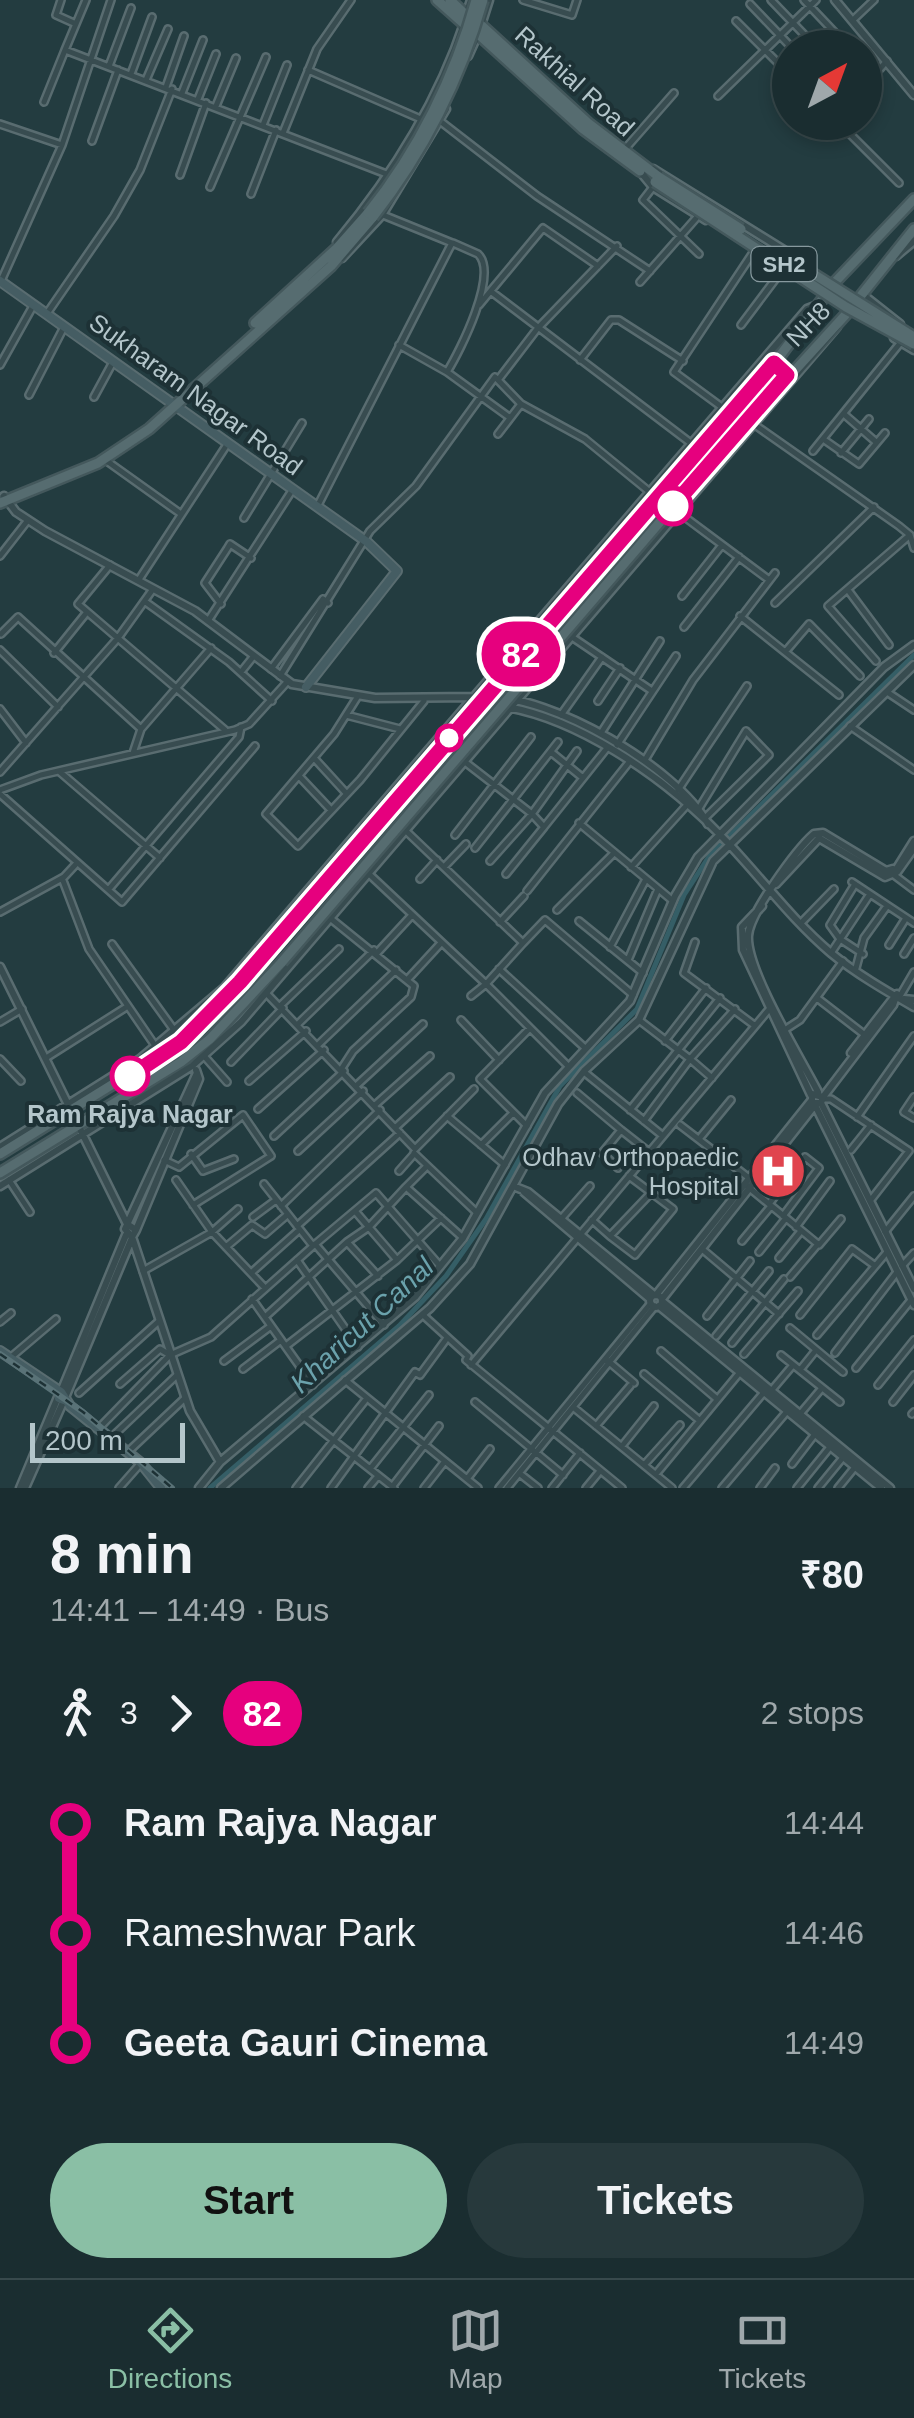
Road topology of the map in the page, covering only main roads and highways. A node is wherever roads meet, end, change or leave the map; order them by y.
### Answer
1 (437, 0) edge
2 (450, 0) edge
3 (480, 0) edge
4 (640, 168) junction
5 (914, 199) edge
6 (889, 227) junction
7 (914, 229) edge
8 (909, 241) edge
9 (0, 281) edge
10 (914, 337) edge
11 (774, 363) junction
12 (787, 375) junction
13 (174, 404) junction
14 (715, 430) junction
15 (727, 444) junction
16 (695, 446) junction
17 (722, 462) road end
18 (2, 500) edge
19 (306, 687) road end
20 (255, 953) road end
21 (250, 969) junction
22 (0, 1150) edge
23 (4, 1177) edge
24 (0, 1354) edge
25 (62, 1396) junction
26 (164, 1488) edge

1 - 2 main road
3 - 13 main road, bridge
4 - 4 main road, Rakhial Road / SH2
4 - 10 main road, SH2, bridge
5 - 6 main road
6 - 8 main road
6 - 11 main road
7 - 8 main road, NH8
8 - 12 main road, NH8
9 - 13 main road, Sukharam Nagar Road
11 - 12 main road
11 - 14 main road
12 - 15 main road, NH8
13 - 18 main road
13 - 18 main road
13 - 19 main road, Sukharam Nagar Road
14 - 16 main road
14 - 16 main road
15 - 17 main road
15 - 23 main road, NH8, bridge
16 - 21 main road, bridge
20 - 21 main road
21 - 22 main road
24 - 25 main road
24 - 25 main road
25 - 26 main road
25 - 26 main road

